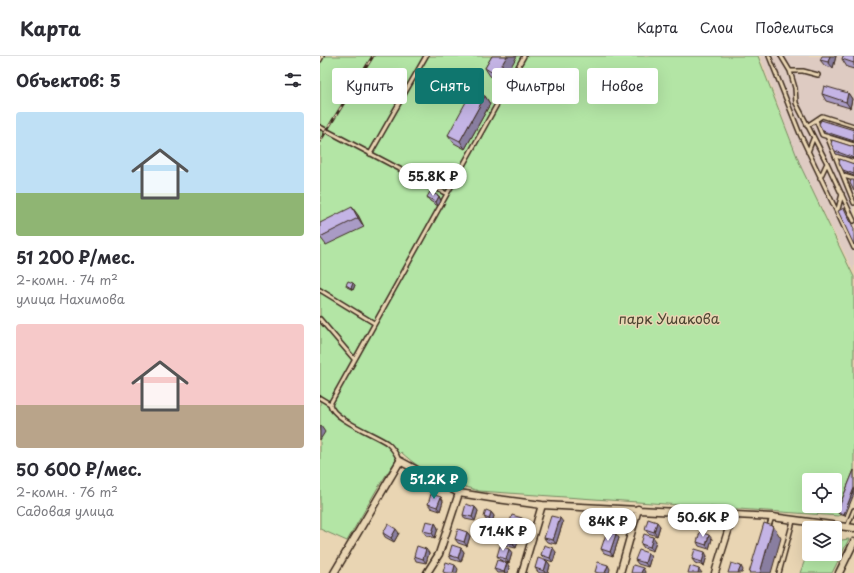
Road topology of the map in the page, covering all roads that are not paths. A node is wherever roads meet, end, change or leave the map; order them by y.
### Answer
1 (322, 56) edge
2 (426, 56) edge
3 (524, 56) edge
4 (769, 56) edge
5 (781, 56) edge
6 (320, 60) edge
7 (790, 71) junction
8 (818, 76) dead end
9 (816, 120) junction
10 (807, 126) junction
11 (854, 126) edge
12 (320, 127) edge
13 (827, 136) junction
14 (814, 139) junction
15 (854, 145) edge
16 (808, 152) junction
17 (370, 154) junction
18 (836, 156) junction
19 (854, 162) edge
20 (827, 163) junction
21 (844, 176) junction
22 (820, 178) junction
23 (854, 179) edge
24 (446, 194) junction
25 (842, 194) junction
26 (853, 196) edge
27 (854, 203) edge
28 (837, 214) junction
29 (854, 221) edge
30 (854, 248) edge
31 (320, 290) edge
32 (320, 319) edge
33 (374, 324) junction
34 (354, 359) junction
35 (320, 398) edge
36 (330, 404) junction
37 (400, 461) junction
38 (459, 493) junction
39 (542, 505) junction
40 (638, 509) junction
41 (854, 510) edge
42 (733, 515) junction
43 (772, 517) junction
44 (793, 521) junction
45 (851, 528) edge
46 (768, 531) edge
47 (854, 542) edge
48 (334, 573) edge
49 (427, 573) edge
50 (522, 573) edge
51 (620, 573) edge
52 (715, 573) edge
53 (779, 573) edge
54 (839, 573) edge

1 - 6 lane
2 - 17 lane
3 - 24 lane
4 - 16 lane
5 - 7 lane
7 - 8 lane
7 - 10 lane
9 - 10 lane
9 - 11 lane
9 - 13 lane
10 - 14 lane
12 - 17 lane
13 - 15 lane
13 - 18 lane
14 - 16 lane
14 - 20 lane
16 - 22 lane
17 - 24 lane
18 - 19 lane
18 - 21 lane
20 - 22 lane
20 - 25 lane
21 - 23 lane
21 - 26 lane
22 - 28 lane
24 - 33 lane
25 - 28 lane
25 - 29 lane
26 - 27 lane
28 - 30 lane
31 - 33 lane
32 - 34 lane
33 - 34 lane
34 - 36 lane
35 - 36 lane
36 - 37 lane
37 - 38 street
37 - 48 street
38 - 39 street
38 - 49 street
39 - 40 street
39 - 50 street
40 - 42 street
40 - 51 street
41 - 45 lane
42 - 43 street
42 - 52 street
43 - 44 street
43 - 46 lane
44 - 45 street
44 - 53 lane
47 - 54 street

